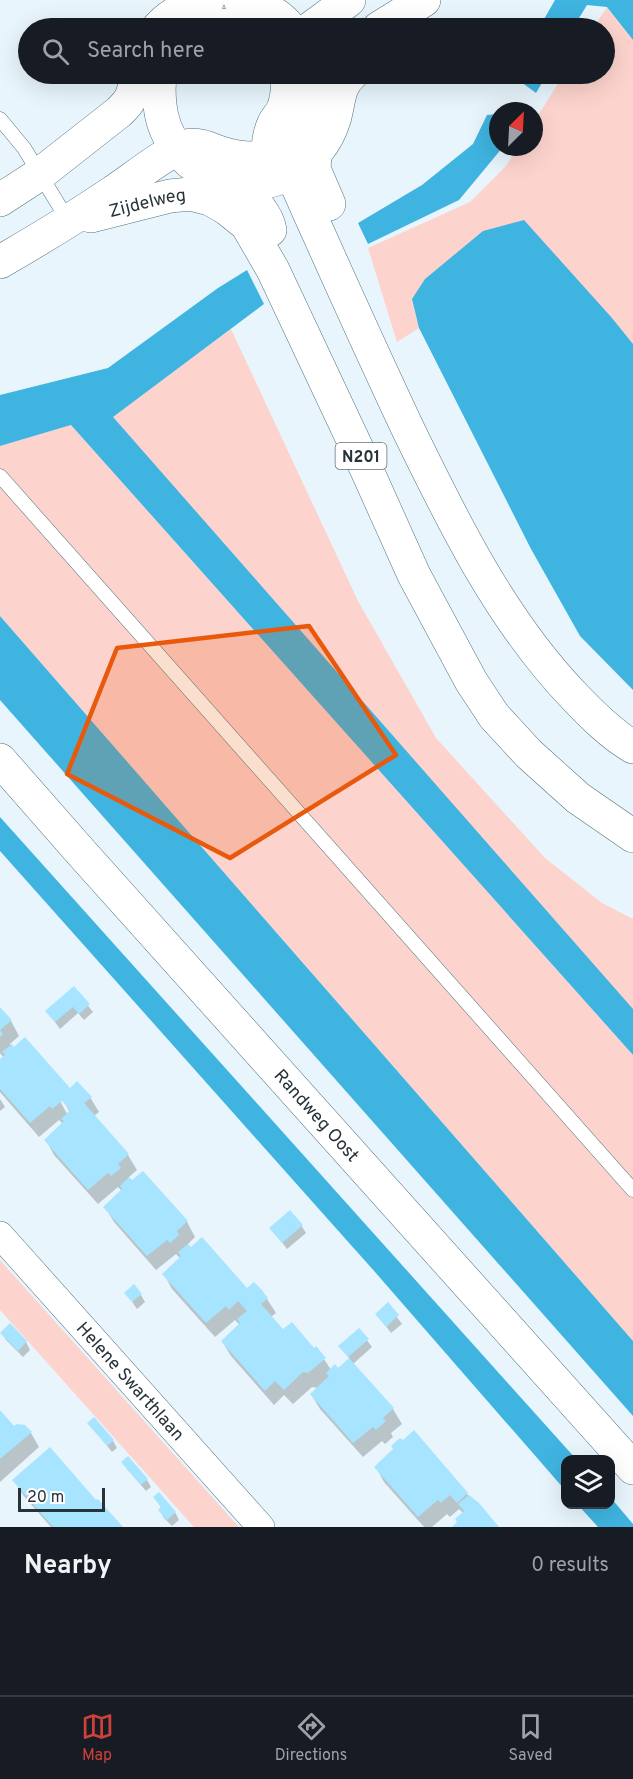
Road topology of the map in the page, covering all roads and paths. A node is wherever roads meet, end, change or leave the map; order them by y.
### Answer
1 (240, 0) edge
2 (312, 0) edge
3 (349, 0) edge
4 (424, 0) edge
5 (435, 0) edge
6 (196, 12) edge
7 (170, 18) edge
8 (266, 18) edge
9 (281, 18) edge
10 (325, 18) edge
11 (396, 18) edge
12 (414, 18) edge
13 (148, 84) edge
14 (148, 84) edge
15 (288, 84) edge
16 (322, 84) edge
17 (0, 119) edge
18 (188, 160) junction
19 (289, 160) junction
20 (40, 174) junction
21 (232, 196) junction
22 (0, 200) edge
23 (69, 222) junction
24 (0, 262) edge
25 (0, 476) edge
26 (633, 747) edge
27 (0, 760) edge
28 (633, 836) edge
29 (633, 1190) edge
30 (0, 1235) edge
31 (633, 1468) edge
32 (261, 1527) edge

1 - 8 main road
2 - 9 main road
3 - 10 main road
4 - 11 main road
5 - 12 main road
6 - 7 main road
13 - 18 main road
14 - 20 main road
15 - 19 main road
16 - 19 main road
17 - 20 lane
18 - 19 main road
18 - 21 main road
18 - 23 main road, Zijdelweg
19 - 21 main road
19 - 26 main road, N201
20 - 22 main road
20 - 23 lane
21 - 23 main road, Zijdelweg
21 - 28 main road, N201
23 - 24 main road, Zijdelweg
25 - 29 lane
27 - 31 main road, Randweg Oost
30 - 32 street, Helene Swarthlaan

